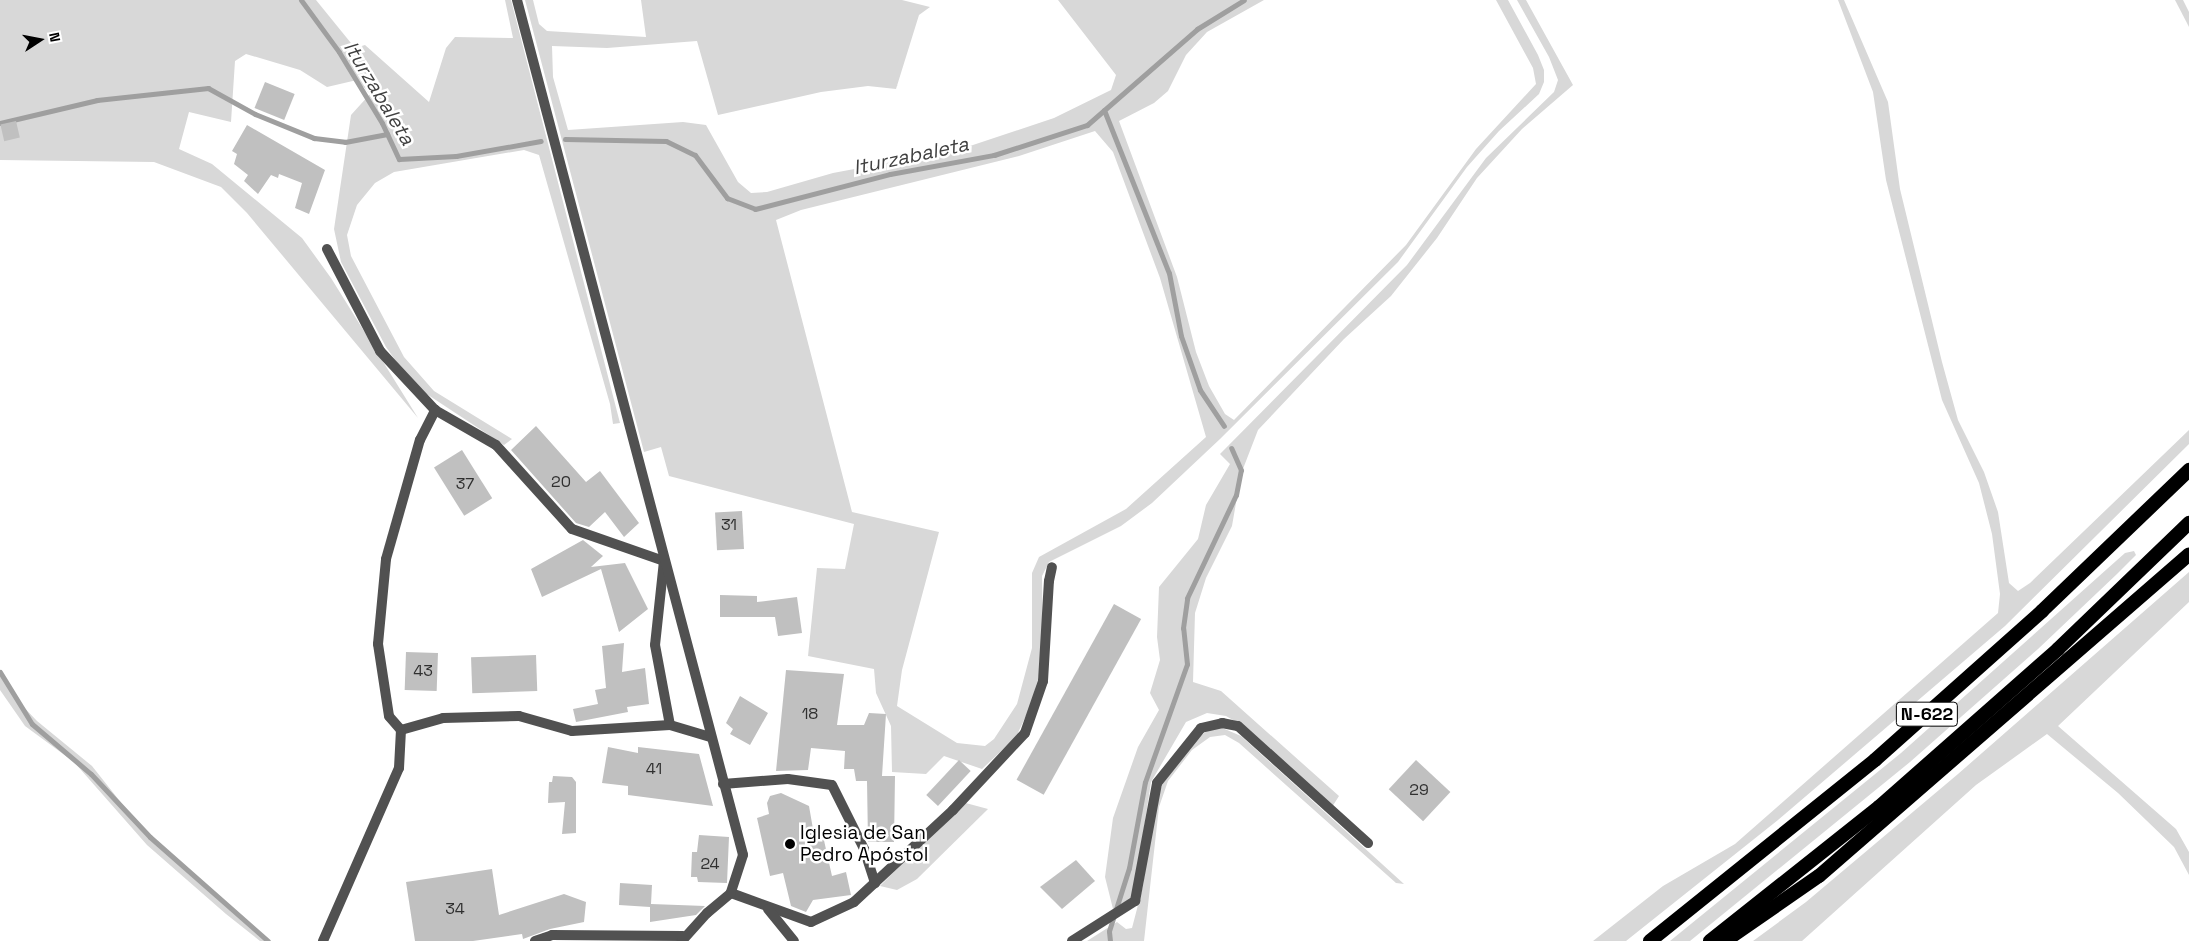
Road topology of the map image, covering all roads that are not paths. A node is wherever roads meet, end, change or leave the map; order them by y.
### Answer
1 (517, 0) edge
2 (327, 249) dead end
3 (435, 410) junction
4 (2189, 470) edge
5 (2189, 523) edge
6 (2189, 554) edge
7 (664, 560) junction
8 (1052, 567) dead end
9 (670, 725) junction
10 (401, 730) junction
11 (710, 737) junction
12 (723, 784) junction
13 (1368, 842) dead end
14 (874, 883) junction
15 (731, 893) junction
16 (767, 909) junction
17 (683, 939) edge
18 (322, 941) edge
19 (535, 941) edge
20 (794, 941) edge
21 (1072, 941) edge
22 (1650, 941) edge
23 (1710, 941) edge
24 (1725, 941) edge

1 - 7 street
2 - 3 street
3 - 7 street
3 - 10 street
4 - 22 highway, N-622
5 - 23 highway, N-622
6 - 24 highway
7 - 9 street
7 - 11 street
8 - 14 street
9 - 10 street
9 - 11 street
10 - 18 street
11 - 12 street
12 - 14 street
12 - 15 street
13 - 21 street
14 - 16 street
15 - 16 street
15 - 17 street
16 - 20 street
17 - 19 street

